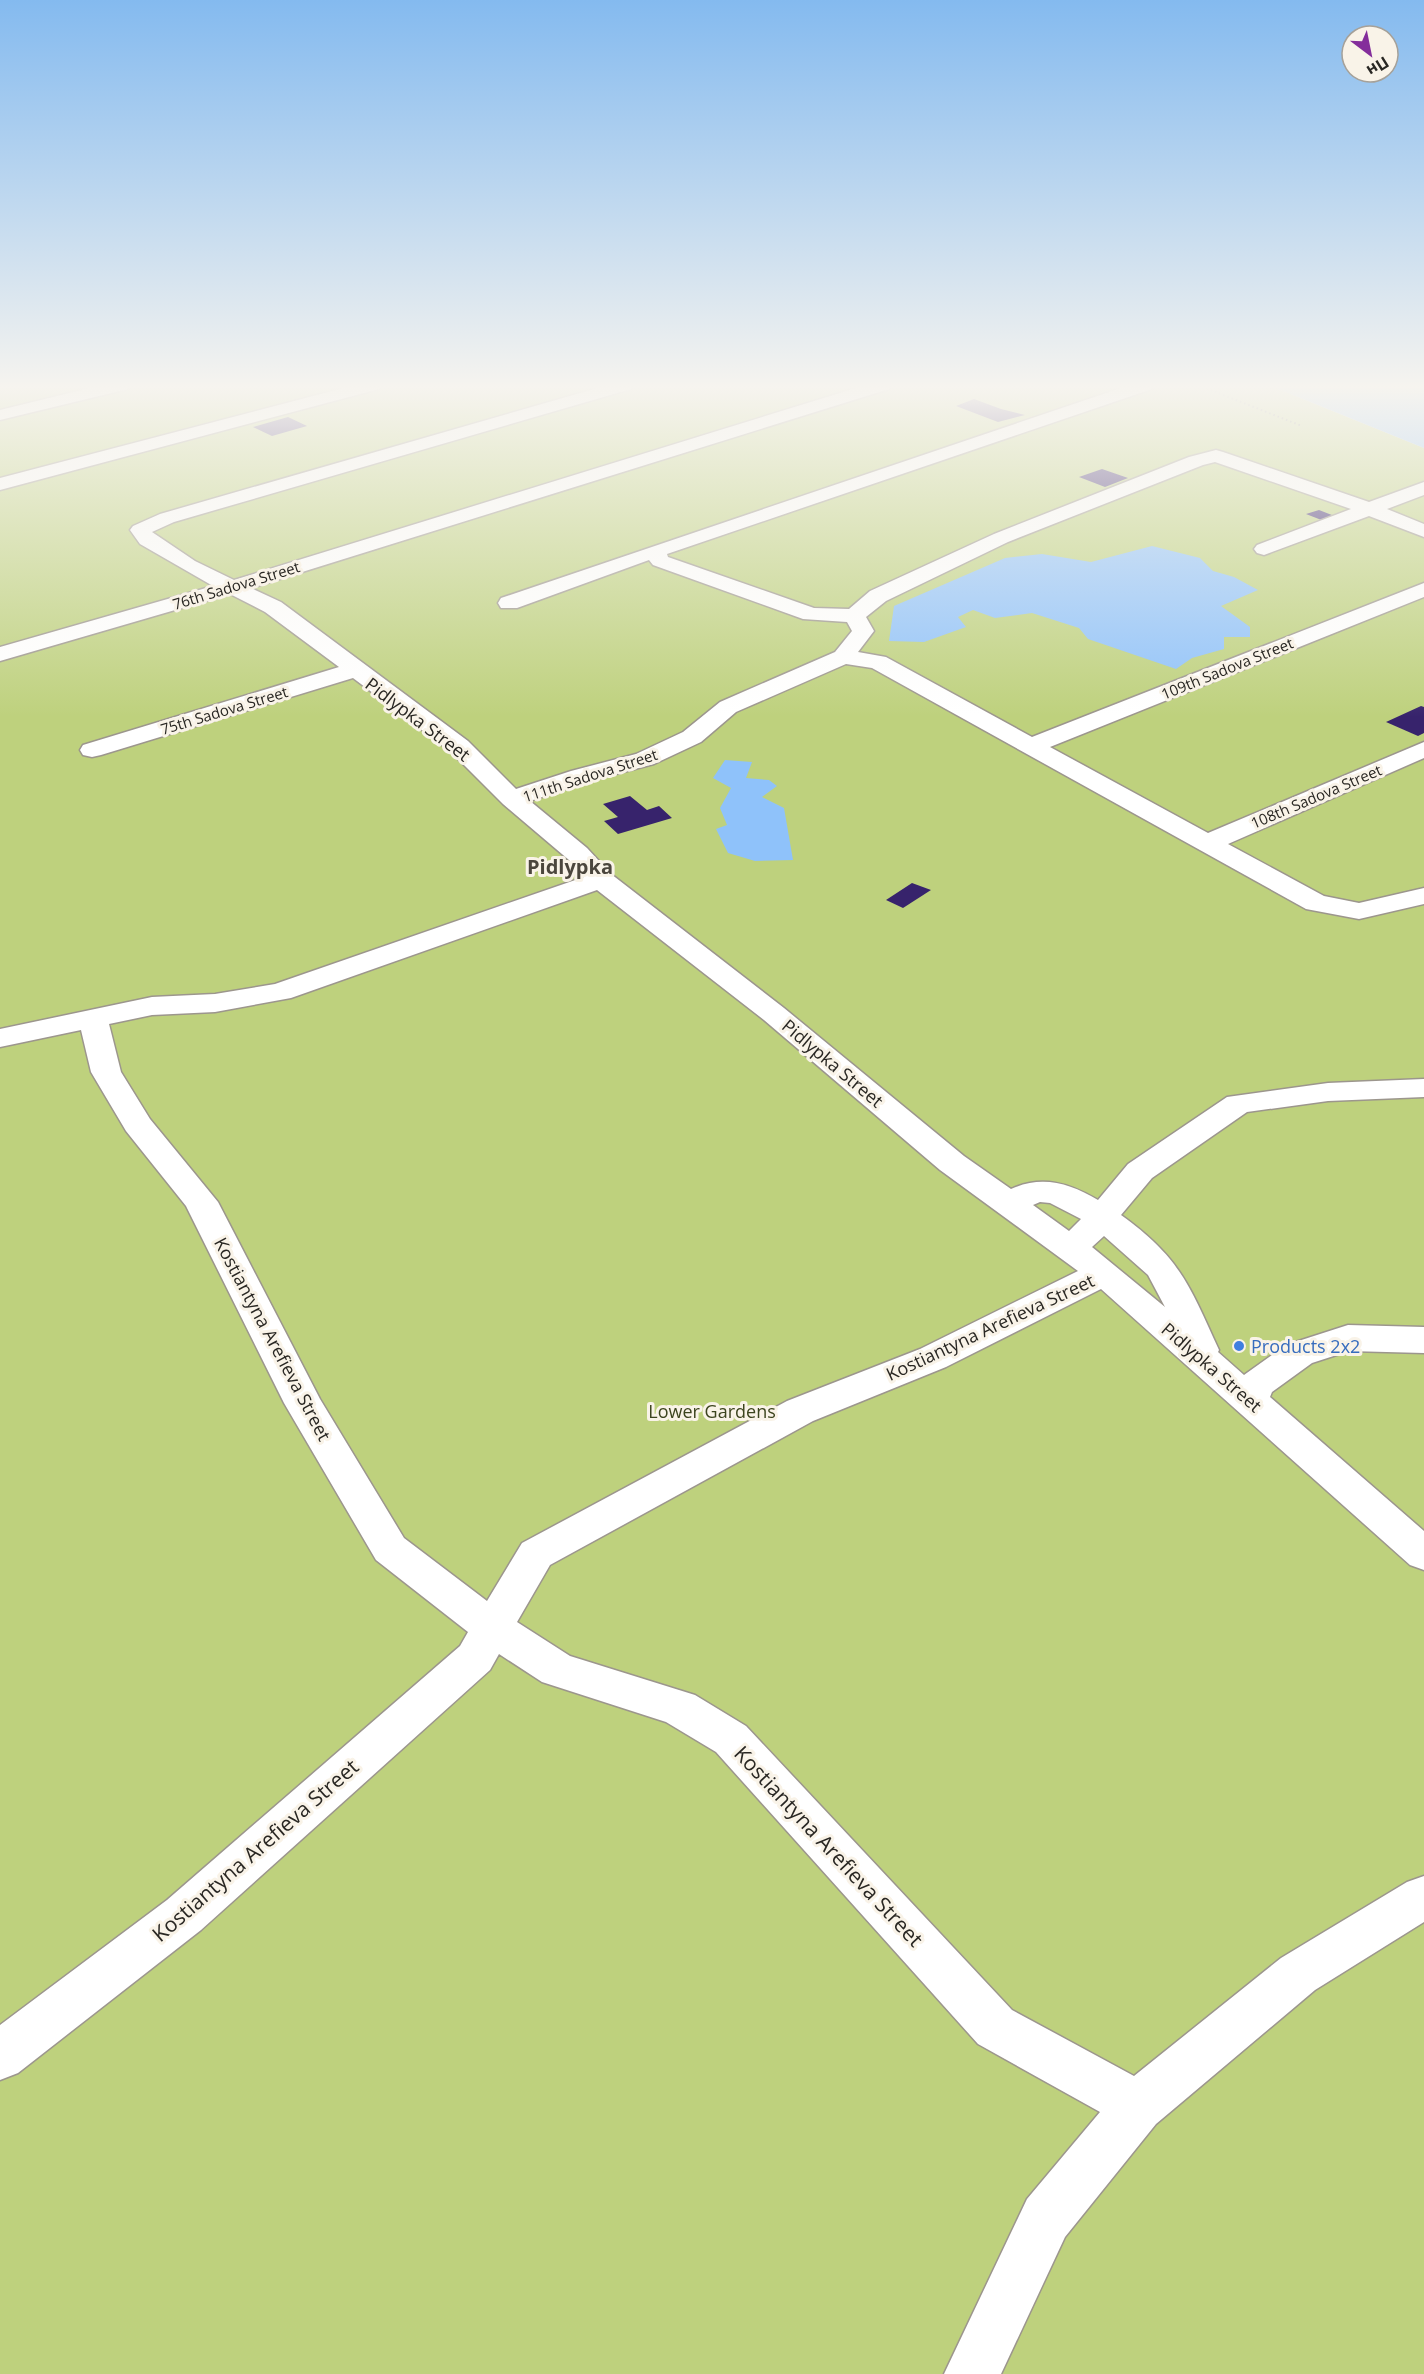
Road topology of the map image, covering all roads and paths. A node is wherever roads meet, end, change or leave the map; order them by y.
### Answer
1 (244, 496) edge
2 (526, 496) edge
3 (816, 496) edge
4 (1112, 496) edge
5 (1332, 496) edge
6 (1404, 496) edge
7 (1370, 509) junction
8 (1424, 531) edge
9 (1264, 549) dead end
10 (655, 550) junction
11 (232, 587) junction
12 (1424, 589) edge
13 (509, 603) dead end
14 (854, 616) junction
15 (0, 654) edge
16 (843, 657) junction
17 (355, 670) junction
18 (1031, 746) junction
19 (1424, 749) edge
20 (92, 750) dead end
21 (512, 800) junction
22 (1208, 843) junction
23 (601, 880) junction
24 (1424, 896) edge
25 (93, 1018) junction
26 (0, 1038) edge
27 (1424, 1088) edge
28 (1009, 1204) junction
29 (1101, 1217) junction
30 (1068, 1247) junction
31 (1104, 1273) junction
32 (1424, 1340) edge
33 (1206, 1360) junction
34 (1250, 1400) junction
35 (1424, 1554) edge
36 (493, 1628) junction
37 (1424, 1898) edge
38 (0, 2056) edge
39 (1138, 2106) junction
40 (972, 2374) edge

1 - 11 street, Pidlypka Street
2 - 11 street, 76th Sadova Street
3 - 10 street
4 - 14 street
5 - 7 street
6 - 7 street
7 - 8 street
7 - 9 street
10 - 13 street
10 - 14 street
11 - 15 street, 76th Sadova Street
11 - 17 street, Pidlypka Street
12 - 18 street, 109th Sadova Street
14 - 16 street, 111th Sadova Street
16 - 18 street
16 - 21 street, 111th Sadova Street
17 - 20 street, 75th Sadova Street
17 - 21 street, Pidlypka Street
18 - 22 street
19 - 22 street, 108th Sadova Street
21 - 23 street, Pidlypka Street
22 - 24 street
23 - 25 street
23 - 28 street, Pidlypka Street
25 - 26 street
25 - 36 street, Kostiantyna Arefieva Street
27 - 29 street
28 - 29 street
28 - 30 street, Pidlypka Street
29 - 30 street
29 - 33 street
30 - 31 street, Pidlypka Street
31 - 33 street, Pidlypka Street
31 - 36 street, Kostiantyna Arefieva Street
32 - 34 street
33 - 34 street, Pidlypka Street
34 - 35 street, Pidlypka Street
36 - 38 street, Kostiantyna Arefieva Street
36 - 39 street, Kostiantyna Arefieva Street
37 - 39 street
39 - 40 street

